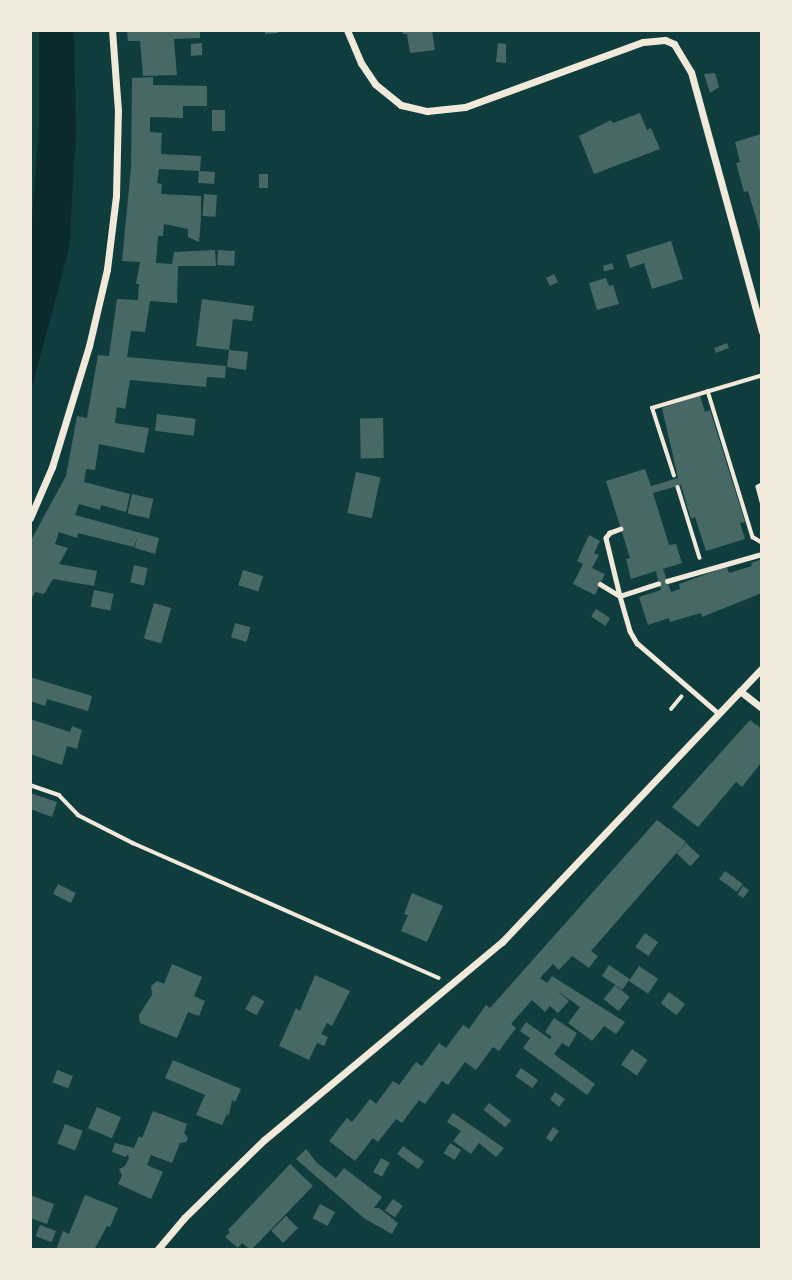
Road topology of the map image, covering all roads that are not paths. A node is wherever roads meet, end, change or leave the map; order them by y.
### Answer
1 (112, 30) edge
2 (347, 30) edge
3 (762, 331) edge
4 (30, 518) edge
5 (621, 529) dead end
6 (762, 554) edge
7 (667, 582) dead end
8 (600, 584) dead end
9 (659, 584) dead end
10 (620, 596) junction
11 (762, 668) edge
12 (740, 691) junction
13 (762, 708) edge
14 (718, 713) junction
15 (157, 1250) edge

1 - 4 street
2 - 3 street
5 - 10 lane
6 - 7 lane
8 - 10 lane
9 - 10 lane
10 - 14 lane
11 - 12 street
12 - 13 street
12 - 14 street
14 - 15 street

